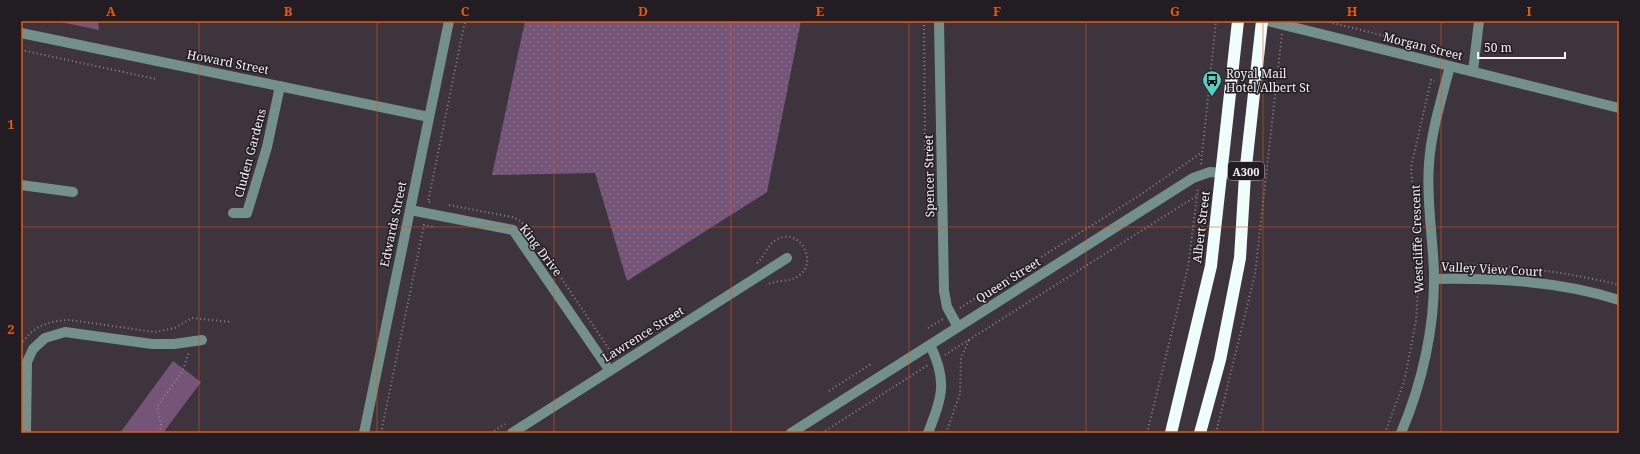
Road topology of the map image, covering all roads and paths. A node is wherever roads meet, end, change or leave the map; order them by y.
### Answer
1 (449, 21) edge
2 (466, 21) edge
3 (924, 21) edge
4 (939, 21) edge
5 (1216, 21) edge
6 (1238, 21) edge
7 (1262, 21) edge
8 (1268, 21) edge
9 (1325, 21) edge
10 (1479, 21) edge
11 (1283, 24) junction
12 (21, 33) edge
13 (21, 50) edge
14 (1475, 58) junction
15 (1450, 66) junction
16 (1473, 71) junction
17 (156, 79) dead end
18 (280, 86) junction
19 (1619, 108) edge
20 (429, 117) junction
21 (925, 150) dead end
22 (1201, 153) junction
23 (1222, 173) junction
24 (1200, 175) junction
25 (1245, 175) junction
26 (21, 185) edge
27 (72, 192) dead end
28 (1198, 195) junction
29 (428, 202) dead end
30 (410, 210) junction
31 (233, 213) dead end
32 (439, 228) dead end
33 (808, 256) dead end
34 (787, 258) dead end
35 (1434, 279) junction
36 (1419, 280) dead end
37 (760, 289) dead end
38 (1619, 300) edge
39 (950, 314) junction
40 (231, 322) dead end
41 (958, 327) junction
42 (928, 328) dead end
43 (197, 340) joint
44 (969, 340) junction
45 (21, 345) edge
46 (930, 345) junction
47 (937, 360) junction
48 (872, 364) dead end
49 (610, 370) junction
50 (829, 391) dead end
51 (26, 433) edge
52 (160, 433) edge
53 (364, 433) edge
54 (381, 433) edge
55 (512, 433) edge
56 (791, 433) edge
57 (822, 433) edge
58 (928, 433) edge
59 (946, 433) edge
60 (1147, 433) edge
61 (1171, 433) edge
62 (1200, 433) edge
63 (1216, 433) edge
64 (1385, 433) edge
65 (1401, 433) edge

1 - 20 street, Edwards Street
2 - 29 path
3 - 21 path
4 - 39 street, Spencer Street
5 - 22 path
6 - 23 highway, Albert Street / A300
7 - 25 highway, A300
8 - 11 street, Morgan Street
9 - 14 path
10 - 14 street
11 - 15 street, Morgan Street
11 - 63 path
12 - 18 street, Howard Street
13 - 17 path
14 - 16 street
15 - 16 street, Morgan Street
15 - 35 street, Westcliffe Crescent
16 - 19 street, Morgan Street
18 - 20 street, Howard Street
18 - 31 street, Cluden Gardens
20 - 30 street, Edwards Street
22 - 24 path
22 - 39 path
23 - 24 street, Queen Street
23 - 25 street, Queen Street
23 - 61 highway, Albert Street / A300
24 - 28 path
24 - 41 street, Queen Street
25 - 62 highway, A300
26 - 27 street
28 - 44 path
28 - 60 path
30 - 49 street, King Drive
30 - 53 street, Edwards Street
32 - 54 path
33 - 37 path
34 - 49 street, Lawrence Street
35 - 38 street, Valley View Court
35 - 65 street, Westcliffe Crescent
36 - 64 path
39 - 41 street, Spencer Street
39 - 42 path
40 - 45 path
41 - 46 street, Queen Street
43 - 51 street
43 - 52 path
44 - 47 path
44 - 59 path
46 - 47 street
46 - 56 street, Queen Street
47 - 57 path
47 - 58 street
48 - 50 path
49 - 55 street, Lawrence Street

